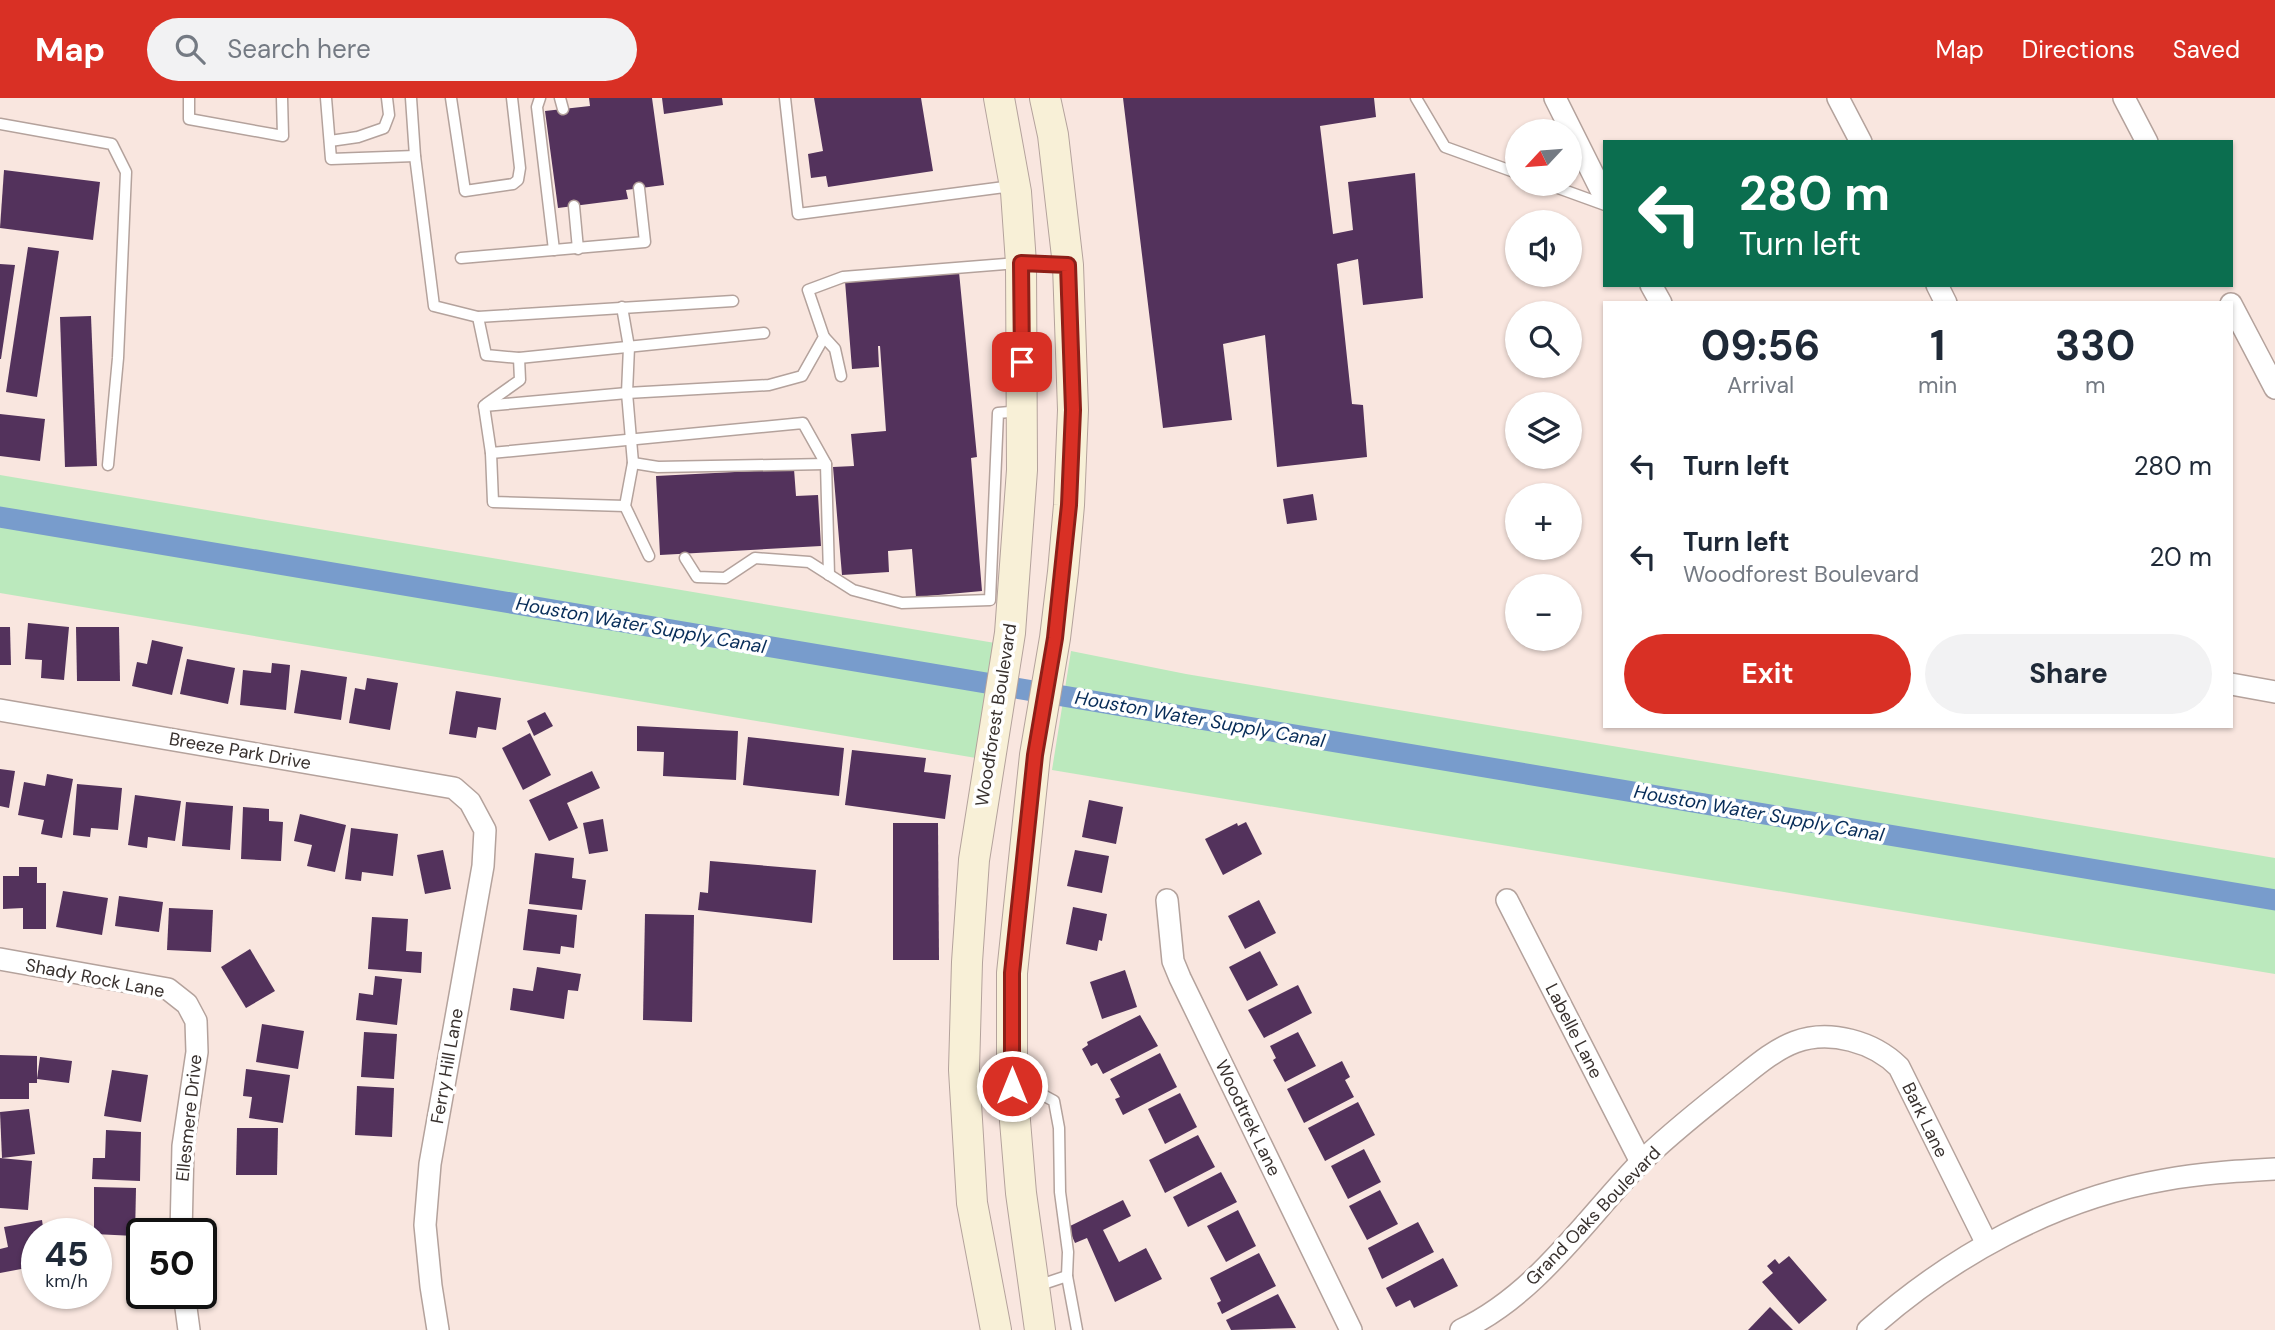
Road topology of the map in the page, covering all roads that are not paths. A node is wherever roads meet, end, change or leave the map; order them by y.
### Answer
1 (189, 98) edge
2 (282, 98) edge
3 (326, 98) edge
4 (387, 98) edge
5 (411, 98) edge
6 (452, 98) edge
7 (512, 98) edge
8 (540, 98) edge
9 (785, 98) edge
10 (999, 98) edge
11 (1045, 98) edge
12 (1416, 98) edge
13 (1555, 98) edge
14 (1838, 98) edge
15 (2124, 98) edge
16 (0, 124) edge
17 (1860, 140) edge
18 (2146, 140) edge
19 (330, 141) junction
20 (415, 156) junction
21 (1505, 169) edge
22 (1015, 186) junction
23 (639, 188) dead end
24 (1603, 194) edge
25 (1580, 196) edge
26 (1603, 204) edge
27 (574, 206) dead end
28 (578, 249) junction
29 (554, 250) junction
30 (461, 258) dead end
31 (1021, 263) junction
32 (1068, 265) junction
33 (733, 301) dead end
34 (622, 307) junction
35 (2233, 307) edge
36 (478, 317) junction
37 (764, 333) dead end
38 (824, 337) junction
39 (629, 346) junction
40 (519, 358) junction
41 (841, 376) dead end
42 (2275, 388) edge
43 (627, 393) junction
44 (484, 406) junction
45 (1023, 411) junction
46 (629, 439) junction
47 (491, 453) junction
48 (633, 463) junction
49 (826, 464) junction
50 (108, 465) dead end
51 (625, 506) junction
52 (649, 556) dead end
53 (685, 558) dead end
54 (829, 575) junction
55 (2233, 684) edge
56 (2275, 692) edge
57 (0, 710) edge
58 (472, 806) joint
59 (1507, 900) dead end
60 (1167, 901) dead end
61 (0, 959) edge
62 (187, 1004) joint
63 (1828, 1039) joint
64 (1012, 1086) junction
65 (1641, 1162) junction
66 (2275, 1169) edge
67 (181, 1218) edge
68 (1987, 1244) junction
69 (1067, 1276) junction
70 (1033, 1287) junction
71 (186, 1309) edge
72 (188, 1330) edge
73 (438, 1330) edge
74 (996, 1330) edge
75 (1040, 1330) edge
76 (1077, 1330) edge
77 (1351, 1330) edge
78 (1461, 1330) edge
79 (1868, 1330) edge

1 - 2 lane
3 - 19 lane
4 - 19 lane
5 - 20 lane
6 - 7 lane
8 - 29 lane
9 - 22 lane
10 - 22 main road, Woodforest Boulevard
11 - 32 main road
12 - 21 lane
13 - 24 street
14 - 17 street
15 - 18 street
16 - 50 lane
19 - 20 lane
20 - 36 lane
22 - 31 main road, Woodforest Boulevard
23 - 28 lane
25 - 26 lane
27 - 28 lane
28 - 29 lane
29 - 30 lane
31 - 32 main road
31 - 38 lane
31 - 45 main road, Woodforest Boulevard
32 - 64 main road
33 - 34 lane
34 - 36 lane
34 - 39 lane
35 - 42 street
36 - 40 lane
37 - 39 lane
38 - 41 lane
38 - 43 lane
39 - 40 lane
39 - 43 lane
40 - 44 lane
43 - 44 lane
43 - 46 lane
44 - 47 lane
45 - 54 lane
45 - 74 main road, Woodforest Boulevard
46 - 47 lane
46 - 48 lane
46 - 49 lane
47 - 51 lane
48 - 49 lane
48 - 51 lane
49 - 54 lane
51 - 52 lane
53 - 54 lane
55 - 56 street
57 - 58 street, Breeze Park Drive
58 - 73 street, Ferry Hill Lane
59 - 65 street, Labelle Lane
60 - 77 street, Woodtrek Lane
61 - 62 street, Shady Rock Lane
62 - 67 street, Ellesmere Drive
63 - 65 street, Grand Oaks Boulevard
63 - 68 street, Bark Lane
64 - 69 lane
64 - 70 main road
65 - 78 street, Grand Oaks Boulevard
66 - 68 street
68 - 79 street
69 - 70 lane
69 - 76 lane
70 - 75 main road
71 - 72 street

